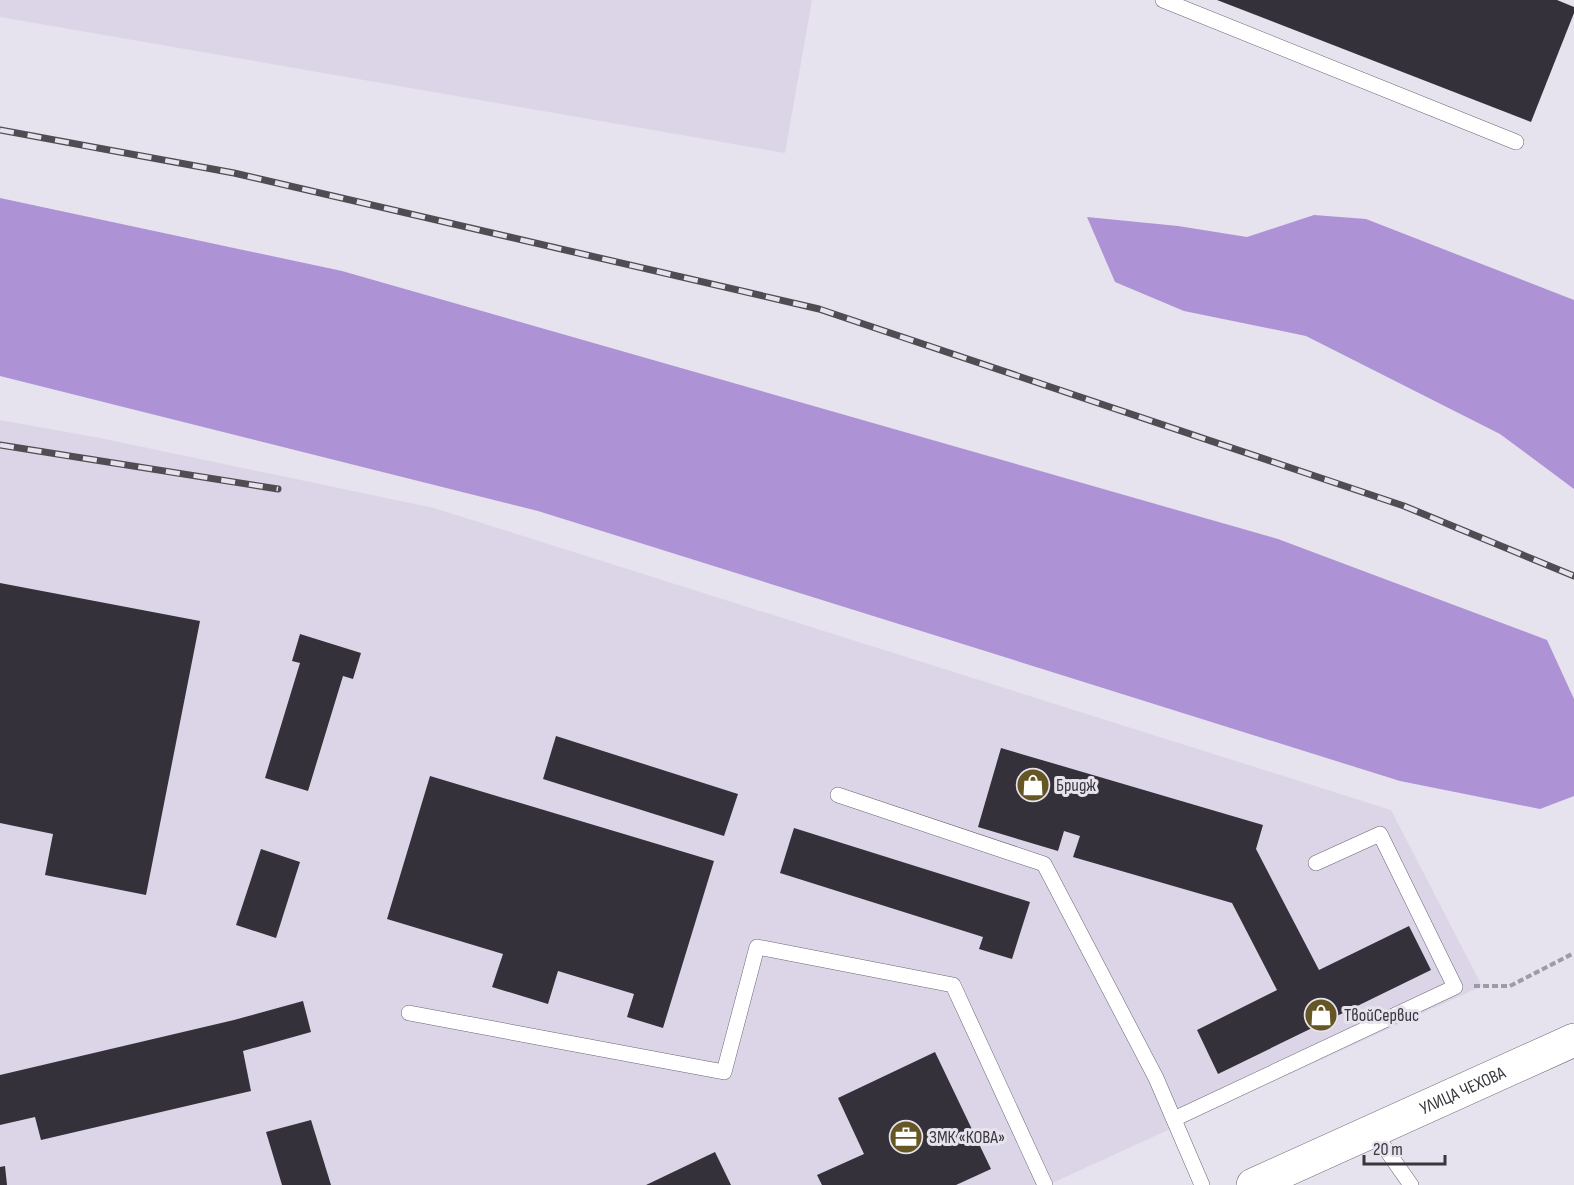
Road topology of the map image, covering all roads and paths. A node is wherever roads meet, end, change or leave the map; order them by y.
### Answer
1 (1163, 0) edge
2 (1516, 142) dead end
3 (838, 795) dead end
4 (1316, 863) dead end
5 (1574, 953) edge
6 (1455, 987) junction
7 (409, 1013) dead end
8 (1574, 1040) edge
9 (1174, 1119) junction
10 (1373, 1131) junction
11 (1045, 1185) edge
12 (1202, 1185) edge
13 (1253, 1185) edge
14 (1411, 1185) edge

1 - 2 lane
3 - 9 lane
4 - 6 lane
5 - 6 path
6 - 9 lane
7 - 11 lane
8 - 10 main road, УЛИЦА ЧЕХОВА
9 - 12 lane
10 - 13 main road, УЛИЦА ЧЕХОВА
10 - 14 lane

